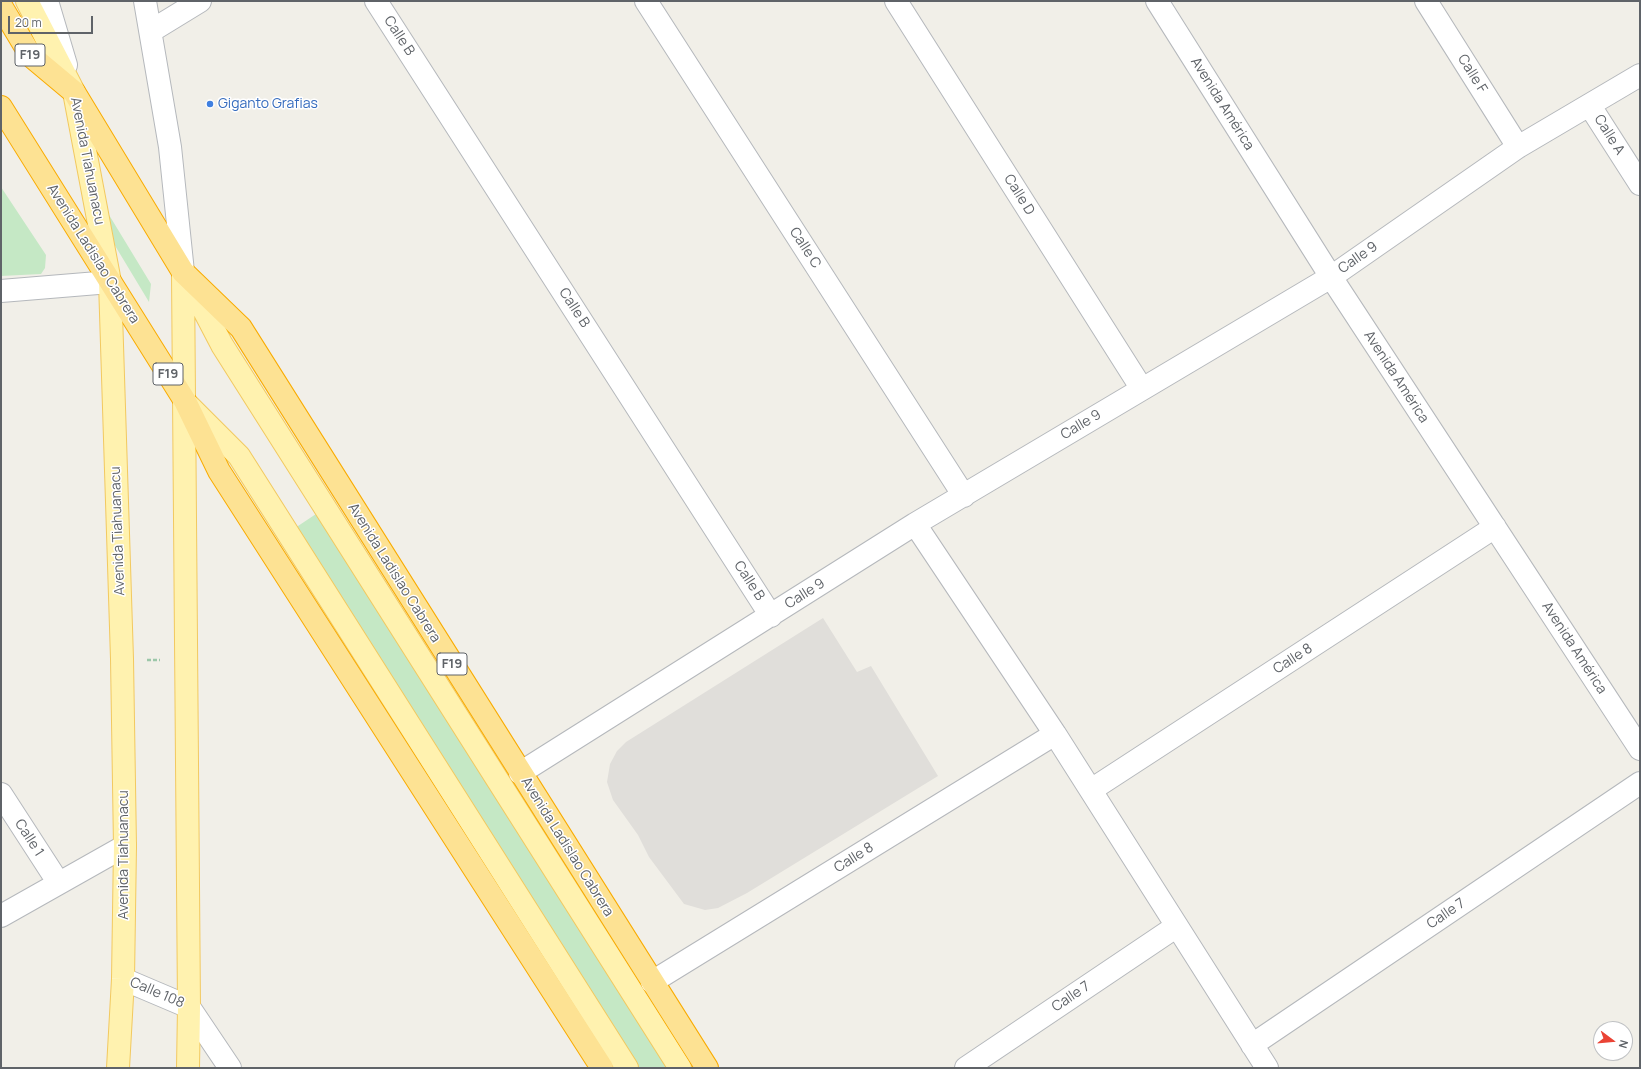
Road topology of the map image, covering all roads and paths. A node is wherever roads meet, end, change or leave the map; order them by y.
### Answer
1 (27, 1) edge
2 (47, 1) edge
3 (145, 1) edge
4 (200, 1) edge
5 (376, 1) edge
6 (646, 1) edge
7 (896, 1) edge
8 (1157, 1) edge
9 (1426, 1) edge
10 (1, 6) edge
11 (151, 31) junction
12 (1640, 75) edge
13 (74, 92) junction
14 (1590, 106) junction
15 (1, 107) edge
16 (1518, 147) junction
17 (1640, 184) edge
18 (183, 272) junction
19 (1331, 277) junction
20 (110, 282) junction
21 (1, 291) edge
22 (1142, 389) junction
23 (185, 401) junction
24 (964, 496) junction
25 (915, 524) junction
26 (1495, 527) junction
27 (771, 616) junction
28 (122, 659) junction
29 (187, 661) junction
30 (1056, 734) junction
31 (1638, 742) edge
32 (520, 773) junction
33 (1640, 783) edge
34 (1091, 790) junction
35 (1, 794) edge
36 (125, 846) junction
37 (58, 882) junction
38 (1, 916) edge
39 (1177, 926) junction
40 (123, 979) junction
41 (652, 982) junction
42 (189, 1007) junction
43 (1252, 1045) junction
44 (118, 1068) edge
45 (188, 1068) edge
46 (230, 1068) edge
47 (602, 1068) edge
48 (627, 1068) edge
49 (680, 1068) edge
50 (707, 1068) edge
51 (966, 1068) edge
52 (1267, 1068) edge

1 - 13 main road
2 - 13 street, Avenida Tiahuanacu
3 - 11 street
4 - 11 street
5 - 27 street, Calle B
6 - 24 street, Calle C
7 - 22 street, Calle D
8 - 19 street, Avenida América
9 - 16 street, Calle F
10 - 13 highway, Avenida Ladislao Cabrera / F19
11 - 18 street
12 - 14 street, Calle 9
13 - 18 highway, Avenida Ladislao Cabrera / F19
13 - 20 main road, Avenida Tiahuanacu
14 - 16 street, Calle 9
14 - 17 street, Calle A
15 - 20 highway, Avenida Ladislao Cabrera / F19
16 - 19 street, Calle 9
18 - 23 main road
18 - 32 highway, Avenida Ladislao Cabrera / F19
18 - 49 main road, Avenida Ladislao Cabrera / F19
19 - 22 street, Calle 9
19 - 26 street, Avenida América
20 - 21 street
20 - 23 highway, Avenida Ladislao Cabrera / F19
20 - 28 main road, Avenida Tiahuanacu
22 - 24 street, Calle 9
23 - 29 main road
23 - 47 highway, Avenida Ladislao Cabrera / F19
23 - 48 main road, Avenida Ladislao Cabrera / F19
24 - 25 street, Calle 9
25 - 27 street, Calle 9
25 - 30 street
26 - 31 street, Avenida América
26 - 34 street, Calle 8
27 - 32 street, Calle 9
28 - 29 path
28 - 36 main road, Avenida Tiahuanacu
29 - 42 main road
30 - 34 street
30 - 41 street, Calle 8
32 - 41 highway, Avenida Ladislao Cabrera / F19
33 - 43 street, Calle 7
34 - 39 street
35 - 37 street, Calle 1
36 - 37 street
36 - 40 main road, Avenida Tiahuanacu
37 - 38 street
39 - 43 street
39 - 51 street, Calle 7
40 - 42 street, Calle 108
40 - 44 main road, Avenida Tiahuanacu
41 - 50 highway, Avenida Ladislao Cabrera / F19
42 - 45 main road
42 - 46 street, Calle 108
43 - 52 street

